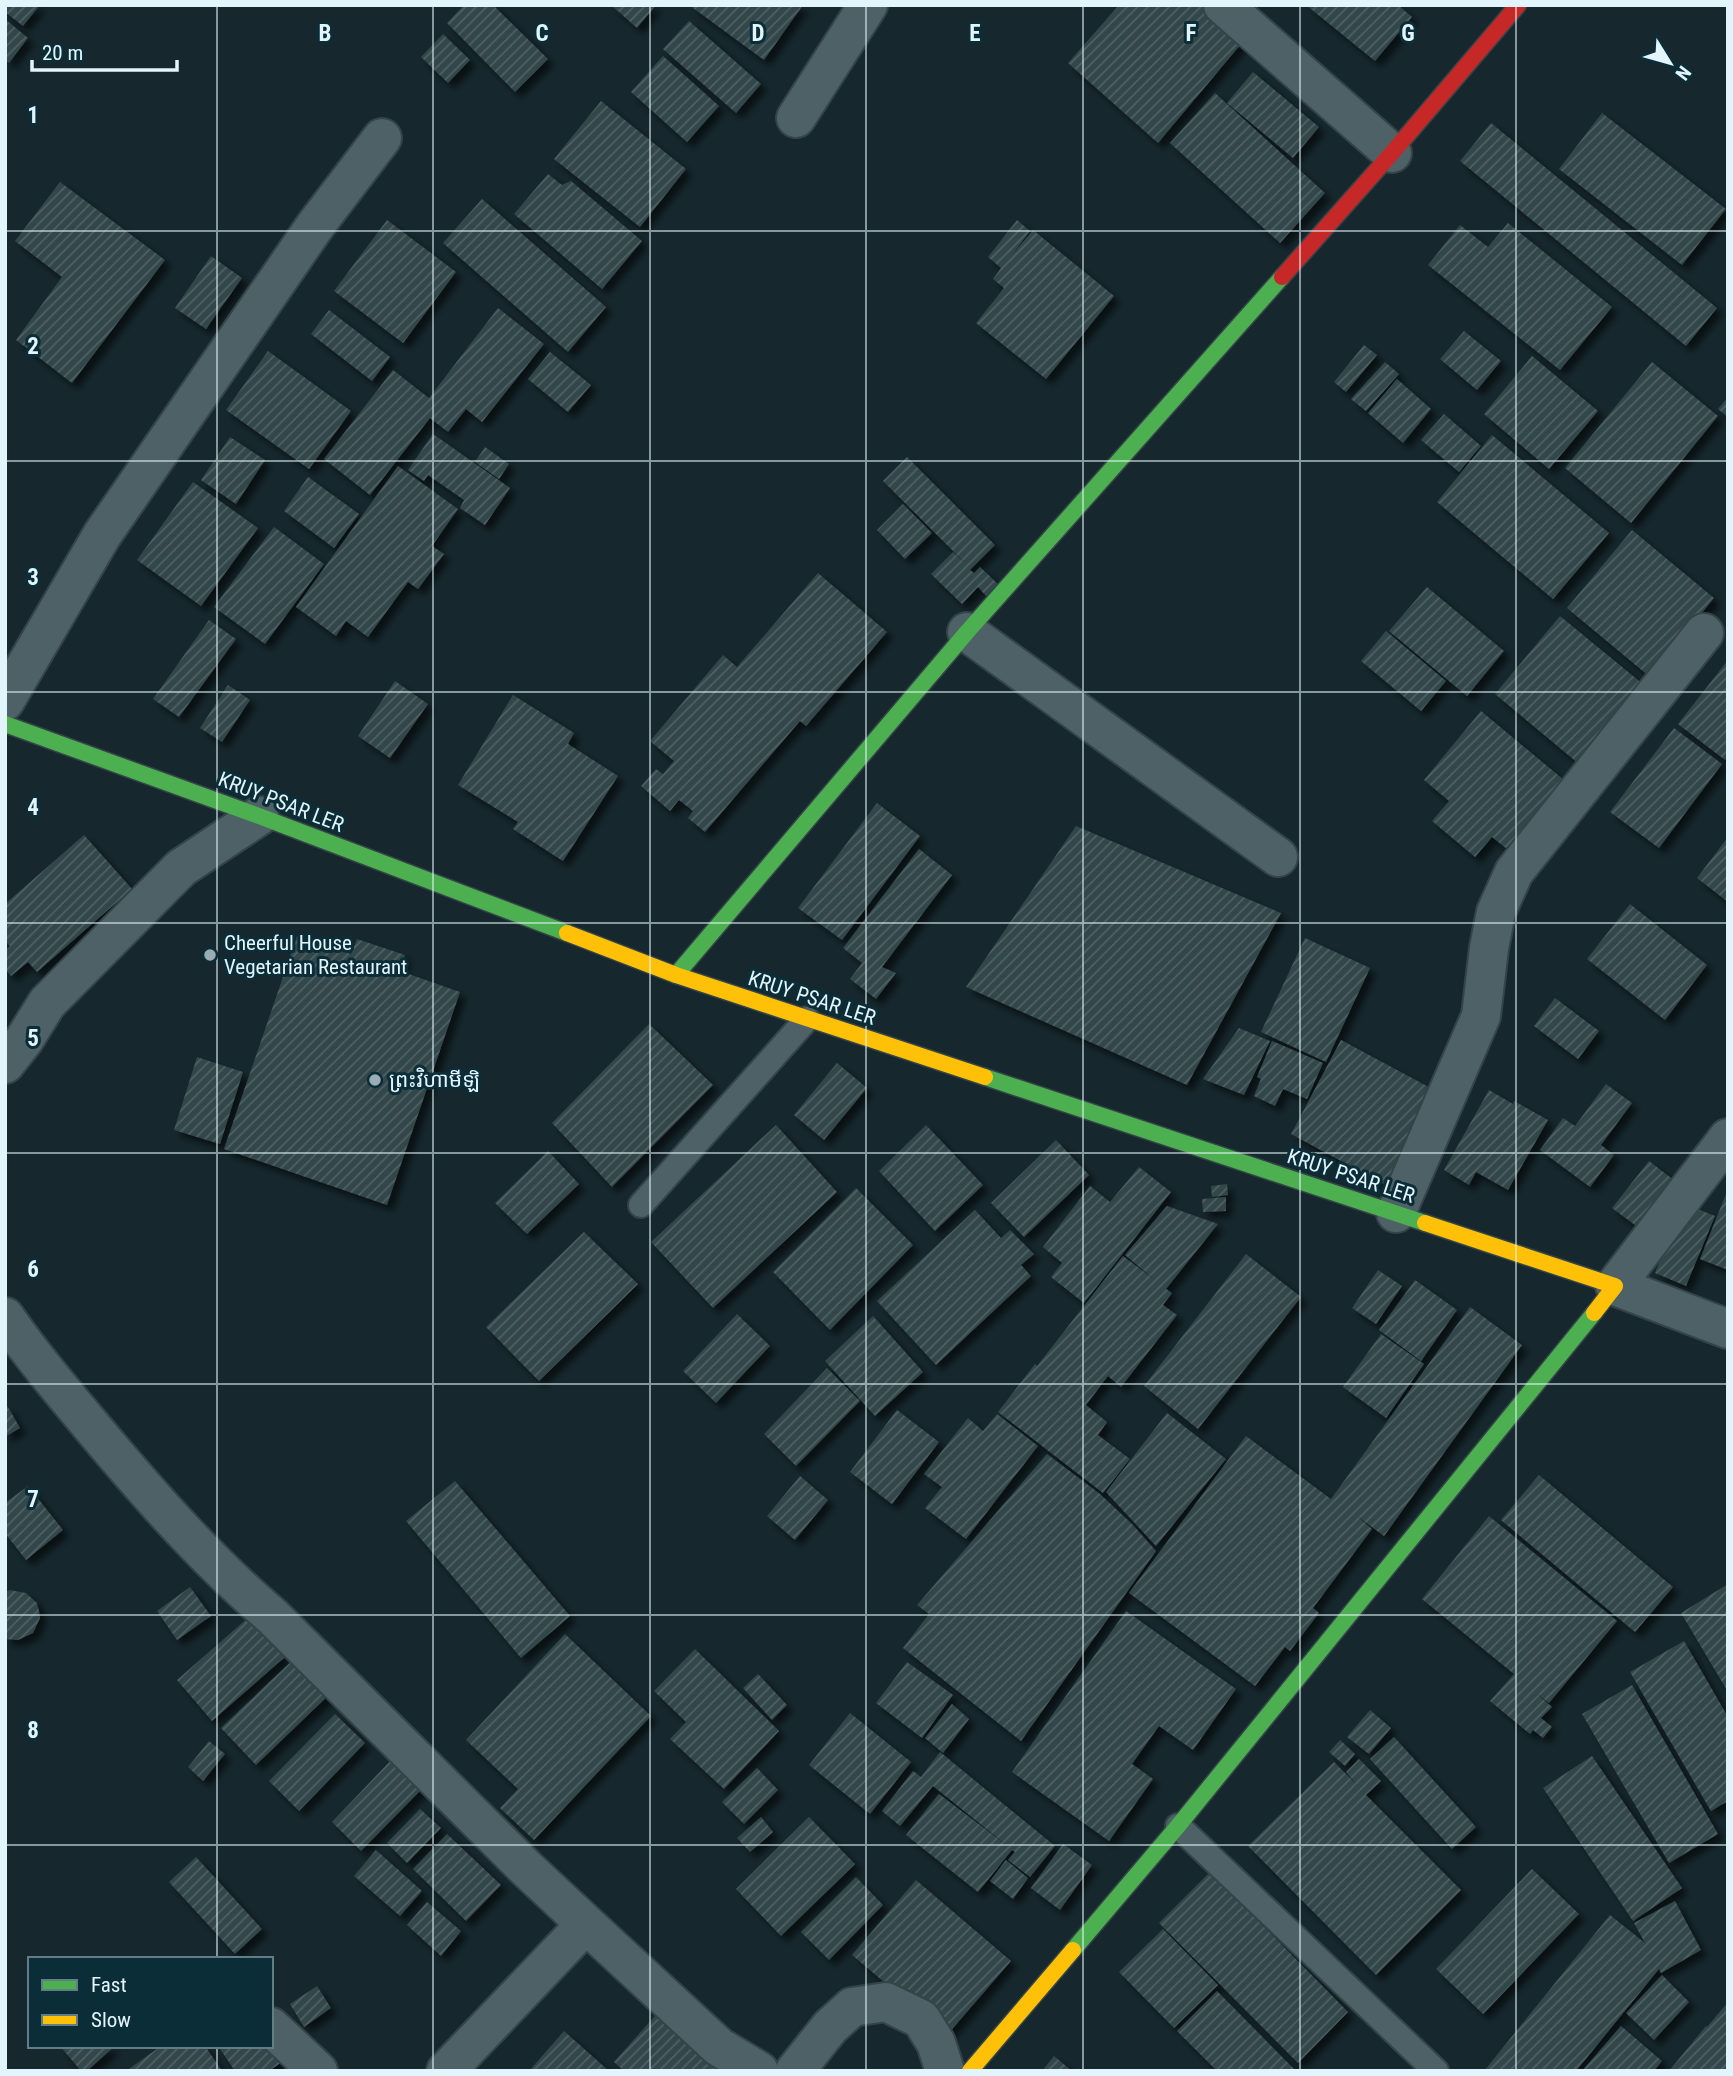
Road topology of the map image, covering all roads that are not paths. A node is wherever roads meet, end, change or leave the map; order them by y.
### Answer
1 (868, 5) edge
2 (1223, 5) edge
3 (1518, 5) edge
4 (796, 118) dead end
5 (382, 138) dead end
6 (1392, 153) junction
7 (967, 632) junction
8 (1704, 632) dead end
9 (5, 701) edge
10 (5, 724) edge
11 (258, 816) junction
12 (1278, 857) dead end
13 (676, 975) junction
14 (807, 1018) junction
15 (5, 1063) edge
16 (1728, 1138) edge
17 (641, 1206) dead end
18 (1396, 1213) junction
19 (1615, 1286) junction
20 (5, 1317) edge
21 (1728, 1329) edge
22 (1178, 1826) junction
23 (586, 1924) junction
24 (273, 2029) edge
25 (318, 2071) edge
26 (446, 2071) edge
27 (759, 2071) edge
28 (794, 2071) edge
29 (945, 2071) edge
30 (970, 2071) edge
31 (1436, 2071) edge

1 - 4 street
2 - 6 street
3 - 6 street
5 - 9 street
6 - 7 street
7 - 12 street
7 - 13 street
8 - 18 street
10 - 11 street, KRUY PSAR LER
11 - 13 street, KRUY PSAR LER
11 - 15 street
13 - 14 street, KRUY PSAR LER
14 - 17 lane
14 - 18 street, KRUY PSAR LER
16 - 19 street
18 - 19 street, KRUY PSAR LER
19 - 21 street
19 - 22 street
20 - 23 street
22 - 30 street
22 - 31 lane
23 - 26 street
23 - 27 street
24 - 25 street
28 - 29 street

